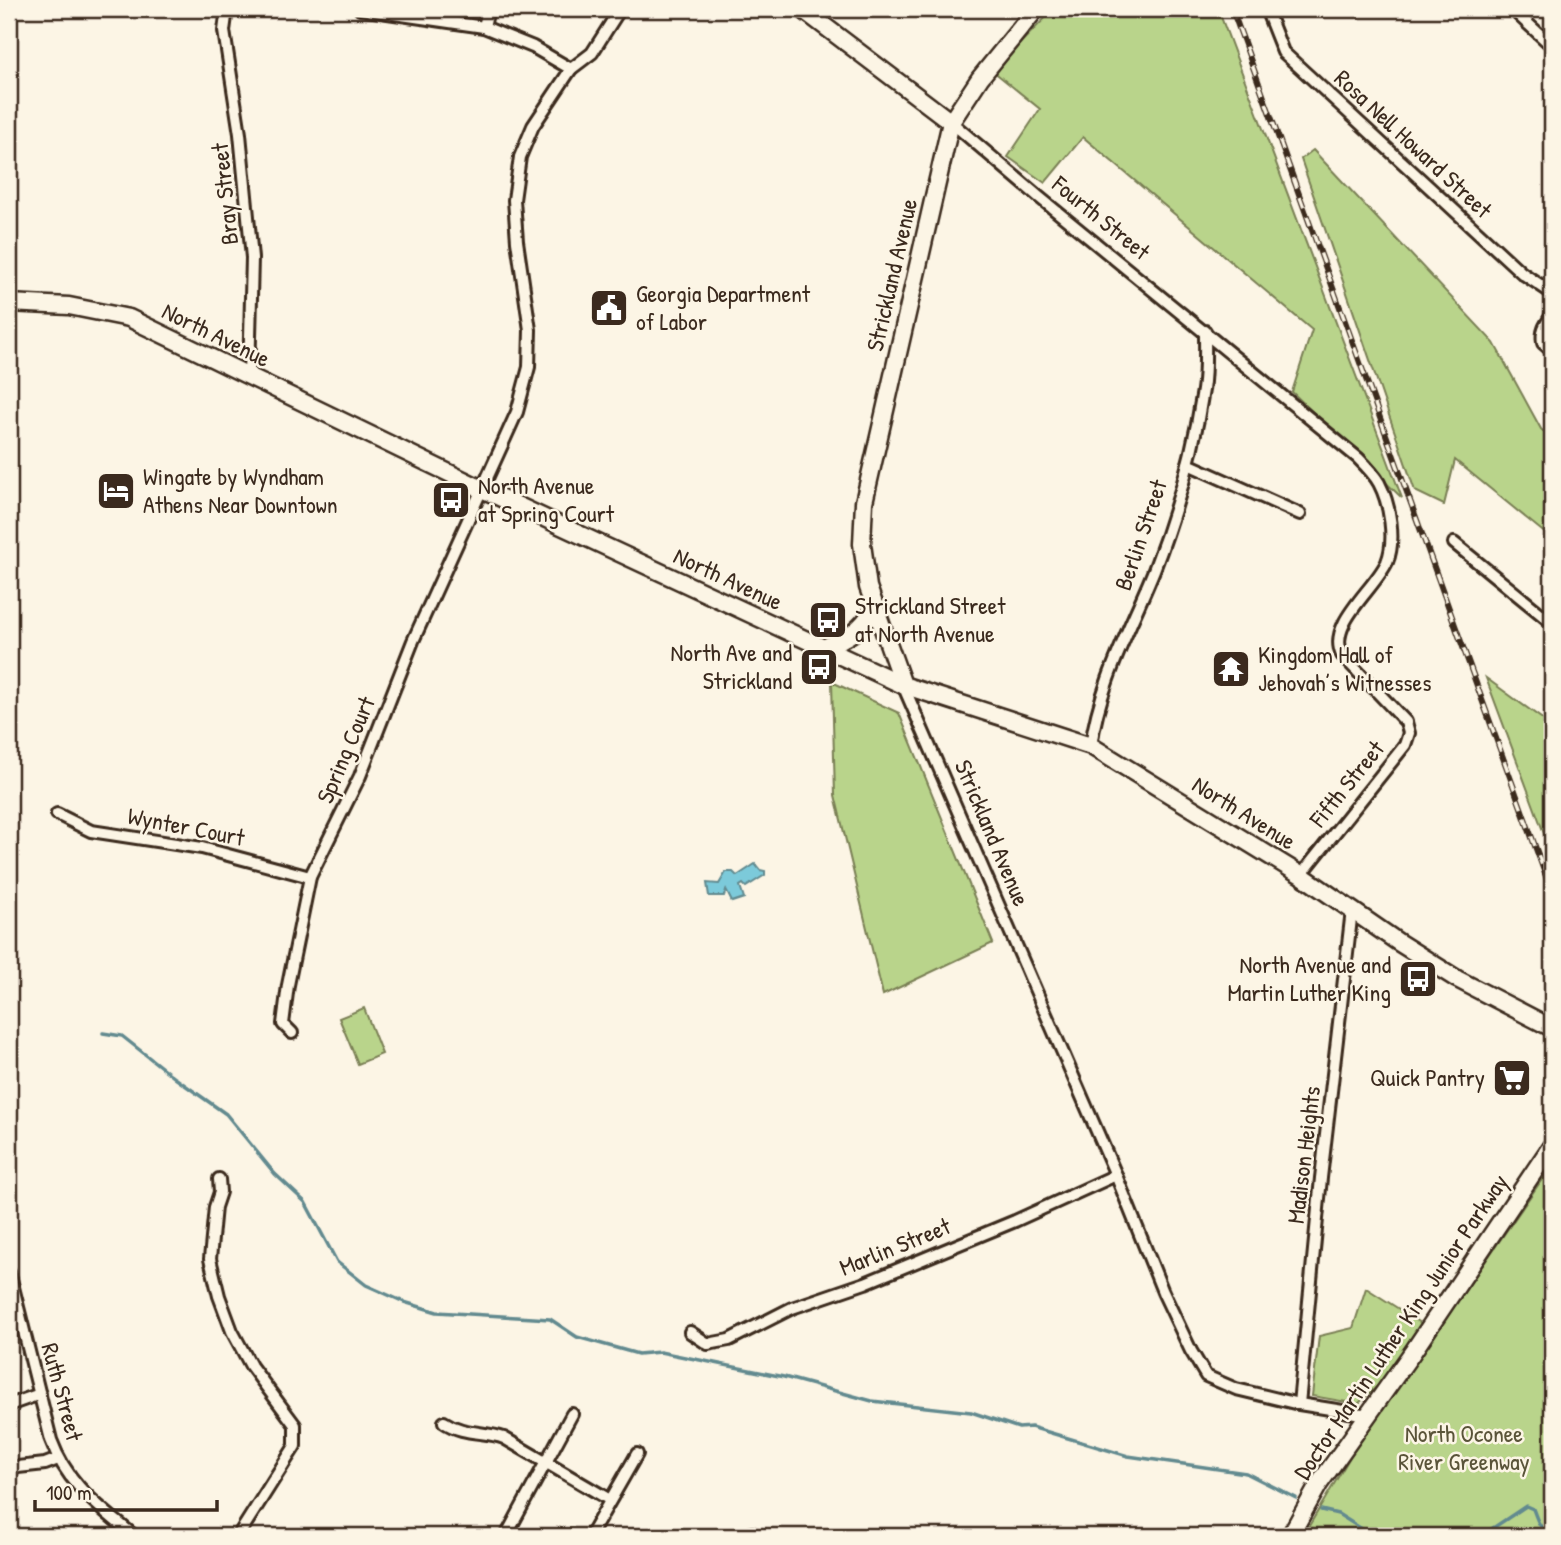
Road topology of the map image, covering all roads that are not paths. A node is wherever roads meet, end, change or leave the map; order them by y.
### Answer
1 (227, 9) edge
2 (360, 9) edge
3 (488, 9) edge
4 (620, 9) edge
5 (802, 9) edge
6 (1036, 9) edge
7 (1266, 9) edge
8 (1512, 9) edge
9 (484, 27) junction
10 (1552, 46) edge
11 (571, 69) junction
12 (951, 122) junction
13 (1552, 293) edge
14 (9, 303) edge
15 (1552, 316) edge
16 (1205, 331) junction
17 (1552, 351) edge
18 (249, 376) junction
19 (1188, 464) junction
20 (1367, 468) joint
21 (482, 489) junction
22 (1300, 514) dead end
23 (1454, 543) dead end
24 (875, 608) junction
25 (1552, 623) edge
26 (823, 648) junction
27 (903, 685) junction
28 (1091, 746) junction
29 (57, 814) dead end
30 (1301, 875) junction
31 (310, 877) junction
32 (1352, 910) junction
33 (1552, 1028) edge
34 (292, 1033) dead end
35 (1552, 1145) edge
36 (1116, 1175) junction
37 (219, 1179) dead end
38 (9, 1271) edge
39 (690, 1332) dead end
40 (40, 1394) junction
41 (9, 1405) edge
42 (1299, 1405) junction
43 (572, 1414) dead end
44 (1368, 1415) junction
45 (444, 1422) dead end
46 (637, 1454) dead end
47 (58, 1459) junction
48 (545, 1462) junction
49 (9, 1468) edge
50 (610, 1500) junction
51 (134, 1536) edge
52 (238, 1536) edge
53 (506, 1536) edge
54 (590, 1536) edge
55 (1290, 1536) edge

1 - 18 street, Bray Street
2 - 9 street
3 - 9 street
4 - 11 street
5 - 12 main road, Fourth Street
6 - 12 main road
7 - 13 street, Rosa Nell Howard Street
8 - 10 street
9 - 11 street
11 - 21 street, Spring Court
12 - 16 street, Fourth Street
12 - 24 main road, Strickland Avenue
14 - 18 main road, North Avenue
15 - 17 street
16 - 19 street, Berlin Street
16 - 20 street, Fourth Street
18 - 21 main road, North Avenue
19 - 22 street
19 - 28 street, Berlin Street
20 - 30 street, Fifth Street
21 - 26 main road, North Avenue
21 - 31 street, Spring Court
23 - 25 street
24 - 26 main road
24 - 27 main road, Strickland Avenue
26 - 27 main road, North Avenue
27 - 28 main road, North Avenue
27 - 36 street, Strickland Avenue
28 - 30 main road, North Avenue
29 - 31 street, Wynter Court
30 - 32 main road, North Avenue
31 - 34 street, Spring Court
32 - 33 main road, North Avenue
32 - 42 street, Madison Heights
35 - 44 main road, Doctor Martin Luther King Junior Parkway
36 - 39 street, Marlin Street
36 - 42 street, Strickland Avenue
37 - 52 street
38 - 40 street, Ruth Street
40 - 41 street
40 - 47 street, Ruth Street
42 - 44 street, Strickland Avenue
43 - 48 street
44 - 55 main road, Doctor Martin Luther King Junior Parkway
45 - 48 street
46 - 50 street
47 - 49 street
47 - 51 street, Ruth Street
48 - 50 street
48 - 53 street
50 - 54 street

